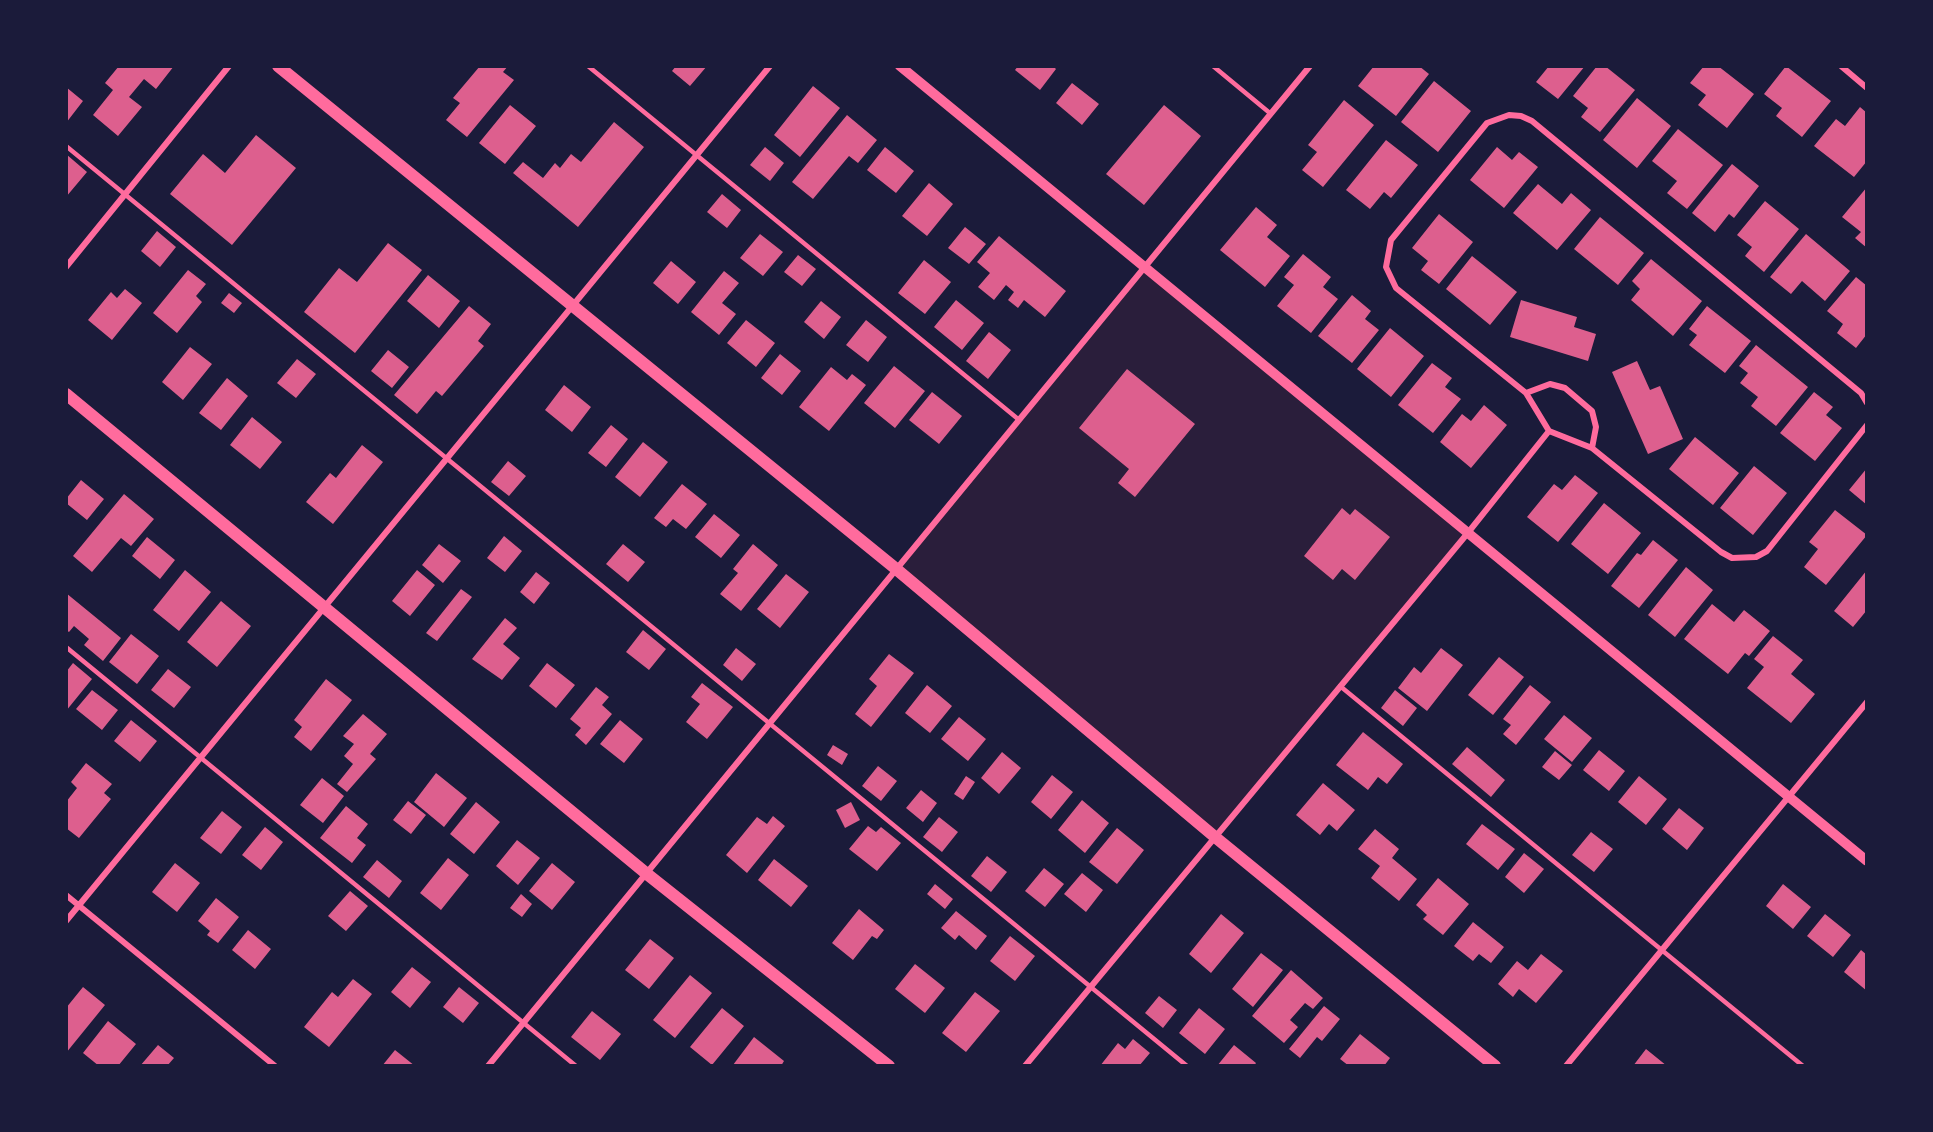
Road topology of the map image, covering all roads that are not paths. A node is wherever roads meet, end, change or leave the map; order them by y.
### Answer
1 (229, 66) edge
2 (278, 66) edge
3 (588, 66) edge
4 (770, 66) edge
5 (900, 66) edge
6 (1213, 66) edge
7 (1310, 66) edge
8 (1840, 66) edge
9 (1867, 88) edge
10 (1271, 114) junction
11 (66, 146) edge
12 (696, 156) junction
13 (124, 195) junction
14 (66, 267) edge
15 (1143, 267) junction
16 (572, 307) junction
17 (1526, 393) junction
18 (66, 394) edge
19 (1867, 403) edge
20 (1018, 419) junction
21 (1867, 425) edge
22 (1549, 431) junction
23 (1592, 448) junction
24 (447, 458) junction
25 (1467, 534) junction
26 (895, 568) junction
27 (323, 609) junction
28 (66, 647) edge
29 (1340, 686) junction
30 (1867, 702) edge
31 (770, 723) junction
32 (200, 758) junction
33 (1789, 796) junction
34 (1215, 837) junction
35 (1867, 861) edge
36 (647, 874) junction
37 (66, 895) edge
38 (79, 906) junction
39 (66, 921) edge
40 (1662, 950) junction
41 (1090, 987) junction
42 (524, 1023) junction
43 (275, 1066) edge
44 (488, 1066) edge
45 (576, 1066) edge
46 (890, 1066) edge
47 (1024, 1066) edge
48 (1187, 1066) edge
49 (1495, 1066) edge
50 (1566, 1066) edge
51 (1803, 1066) edge

1 - 13 street
2 - 16 main road
3 - 12 lane
4 - 12 street
5 - 15 street
6 - 10 lane
7 - 10 street
8 - 9 street
10 - 15 street
11 - 13 lane
12 - 16 street
12 - 20 lane
13 - 14 street
13 - 24 lane
15 - 20 street
15 - 25 street
16 - 24 street
16 - 26 main road
17 - 19 street
17 - 22 street
17 - 23 street
18 - 27 main road
20 - 26 street
21 - 23 street
22 - 23 street
22 - 25 street
24 - 27 street
24 - 31 lane
25 - 29 street
25 - 33 street
26 - 31 street
26 - 34 main road
27 - 32 street
27 - 36 main road
28 - 32 lane
29 - 34 street
29 - 40 lane
30 - 33 street
31 - 36 street
31 - 41 lane
32 - 38 street
32 - 42 lane
33 - 35 street
33 - 40 street
34 - 41 street
34 - 49 main road
36 - 42 street
36 - 46 main road
37 - 38 street
38 - 39 street
38 - 43 street
40 - 50 street
40 - 51 lane
41 - 47 street
41 - 48 lane
42 - 44 street
42 - 45 lane

